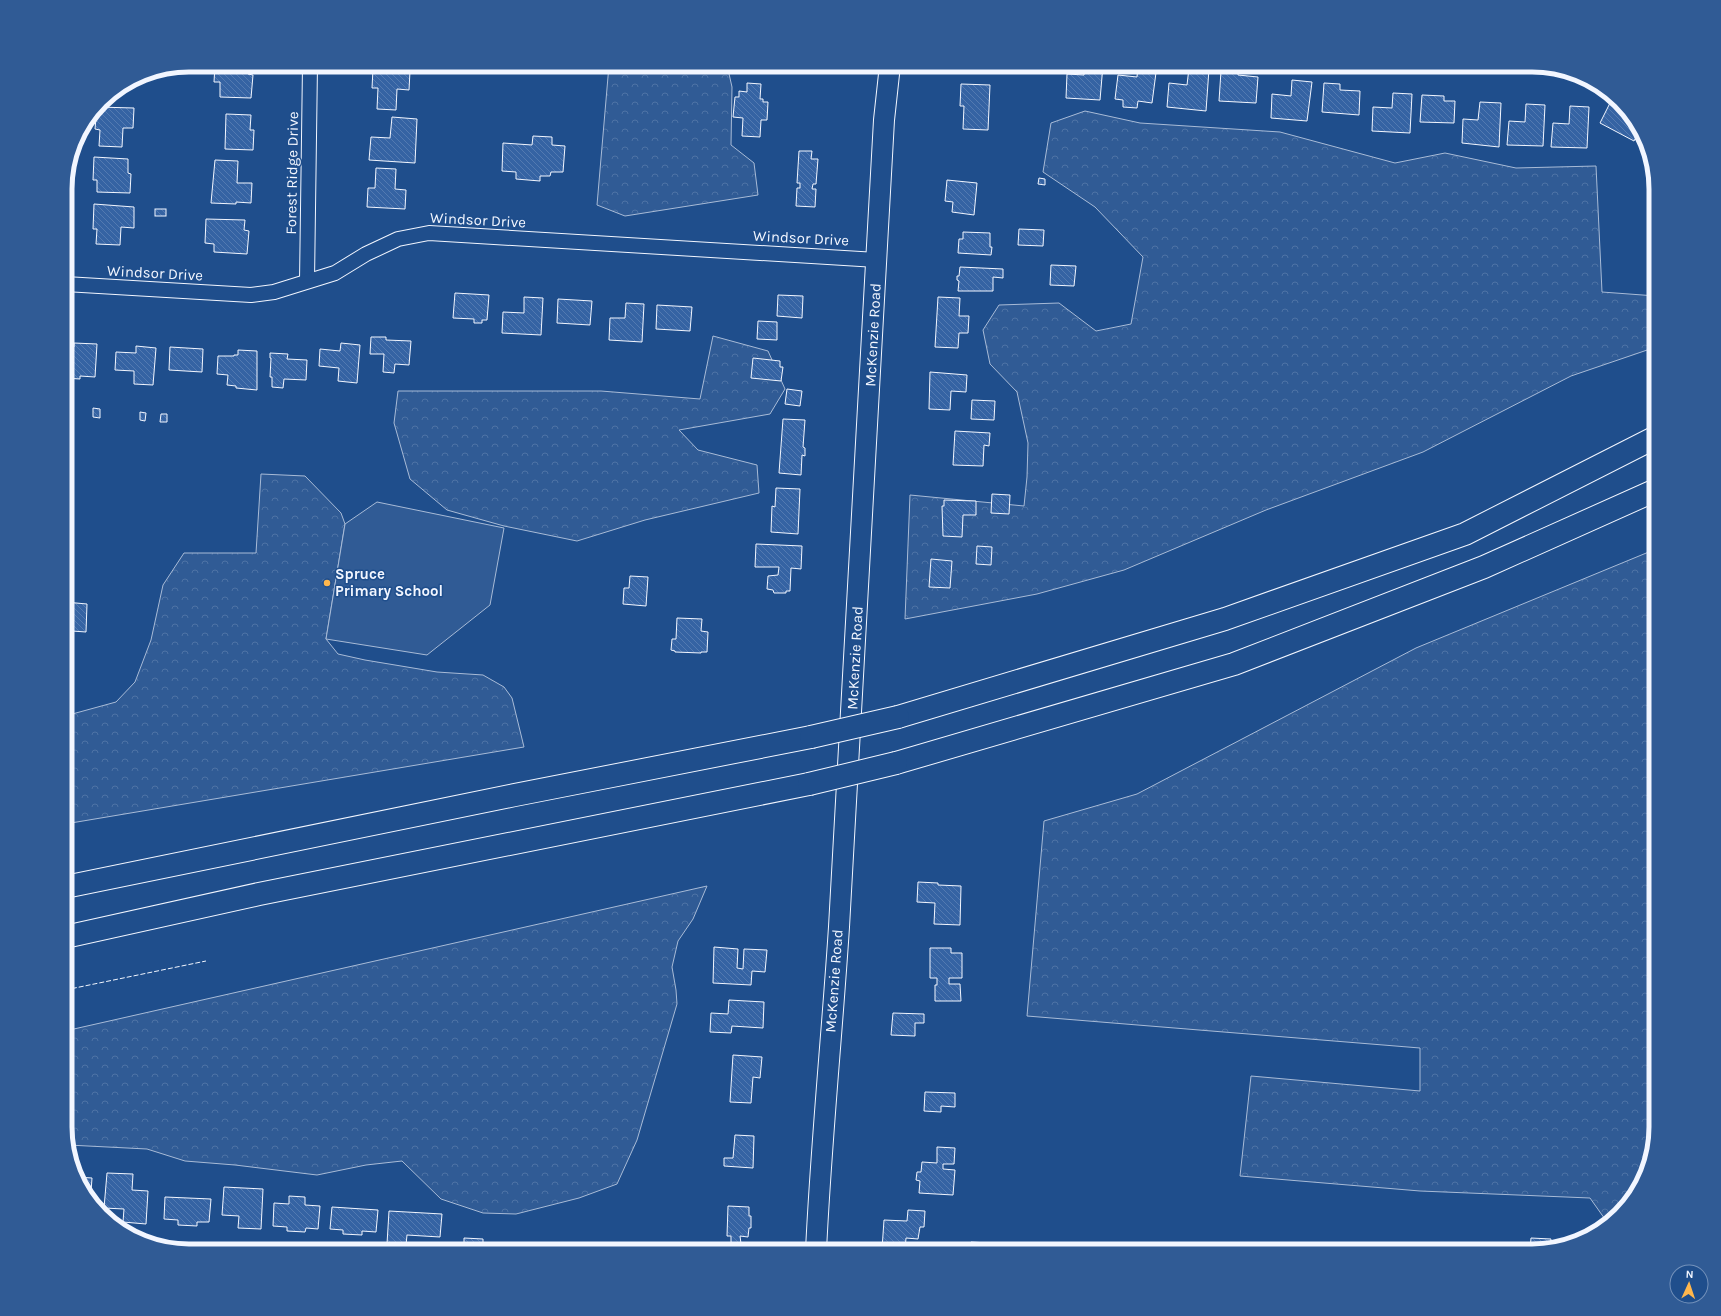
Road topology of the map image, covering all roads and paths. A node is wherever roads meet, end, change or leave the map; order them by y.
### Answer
1 (310, 72) edge
2 (889, 72) edge
3 (877, 260) junction
4 (307, 281) junction
5 (72, 284) edge
6 (1649, 441) edge
7 (1649, 493) edge
8 (72, 887) edge
9 (72, 935) edge
10 (816, 1244) edge

1 - 4 street, Forest Ridge Drive
2 - 3 street, McKenzie Road
3 - 4 street, Windsor Drive
3 - 10 street, McKenzie Road
4 - 5 street, Windsor Drive
6 - 8 highway, bridge
7 - 9 highway, bridge

